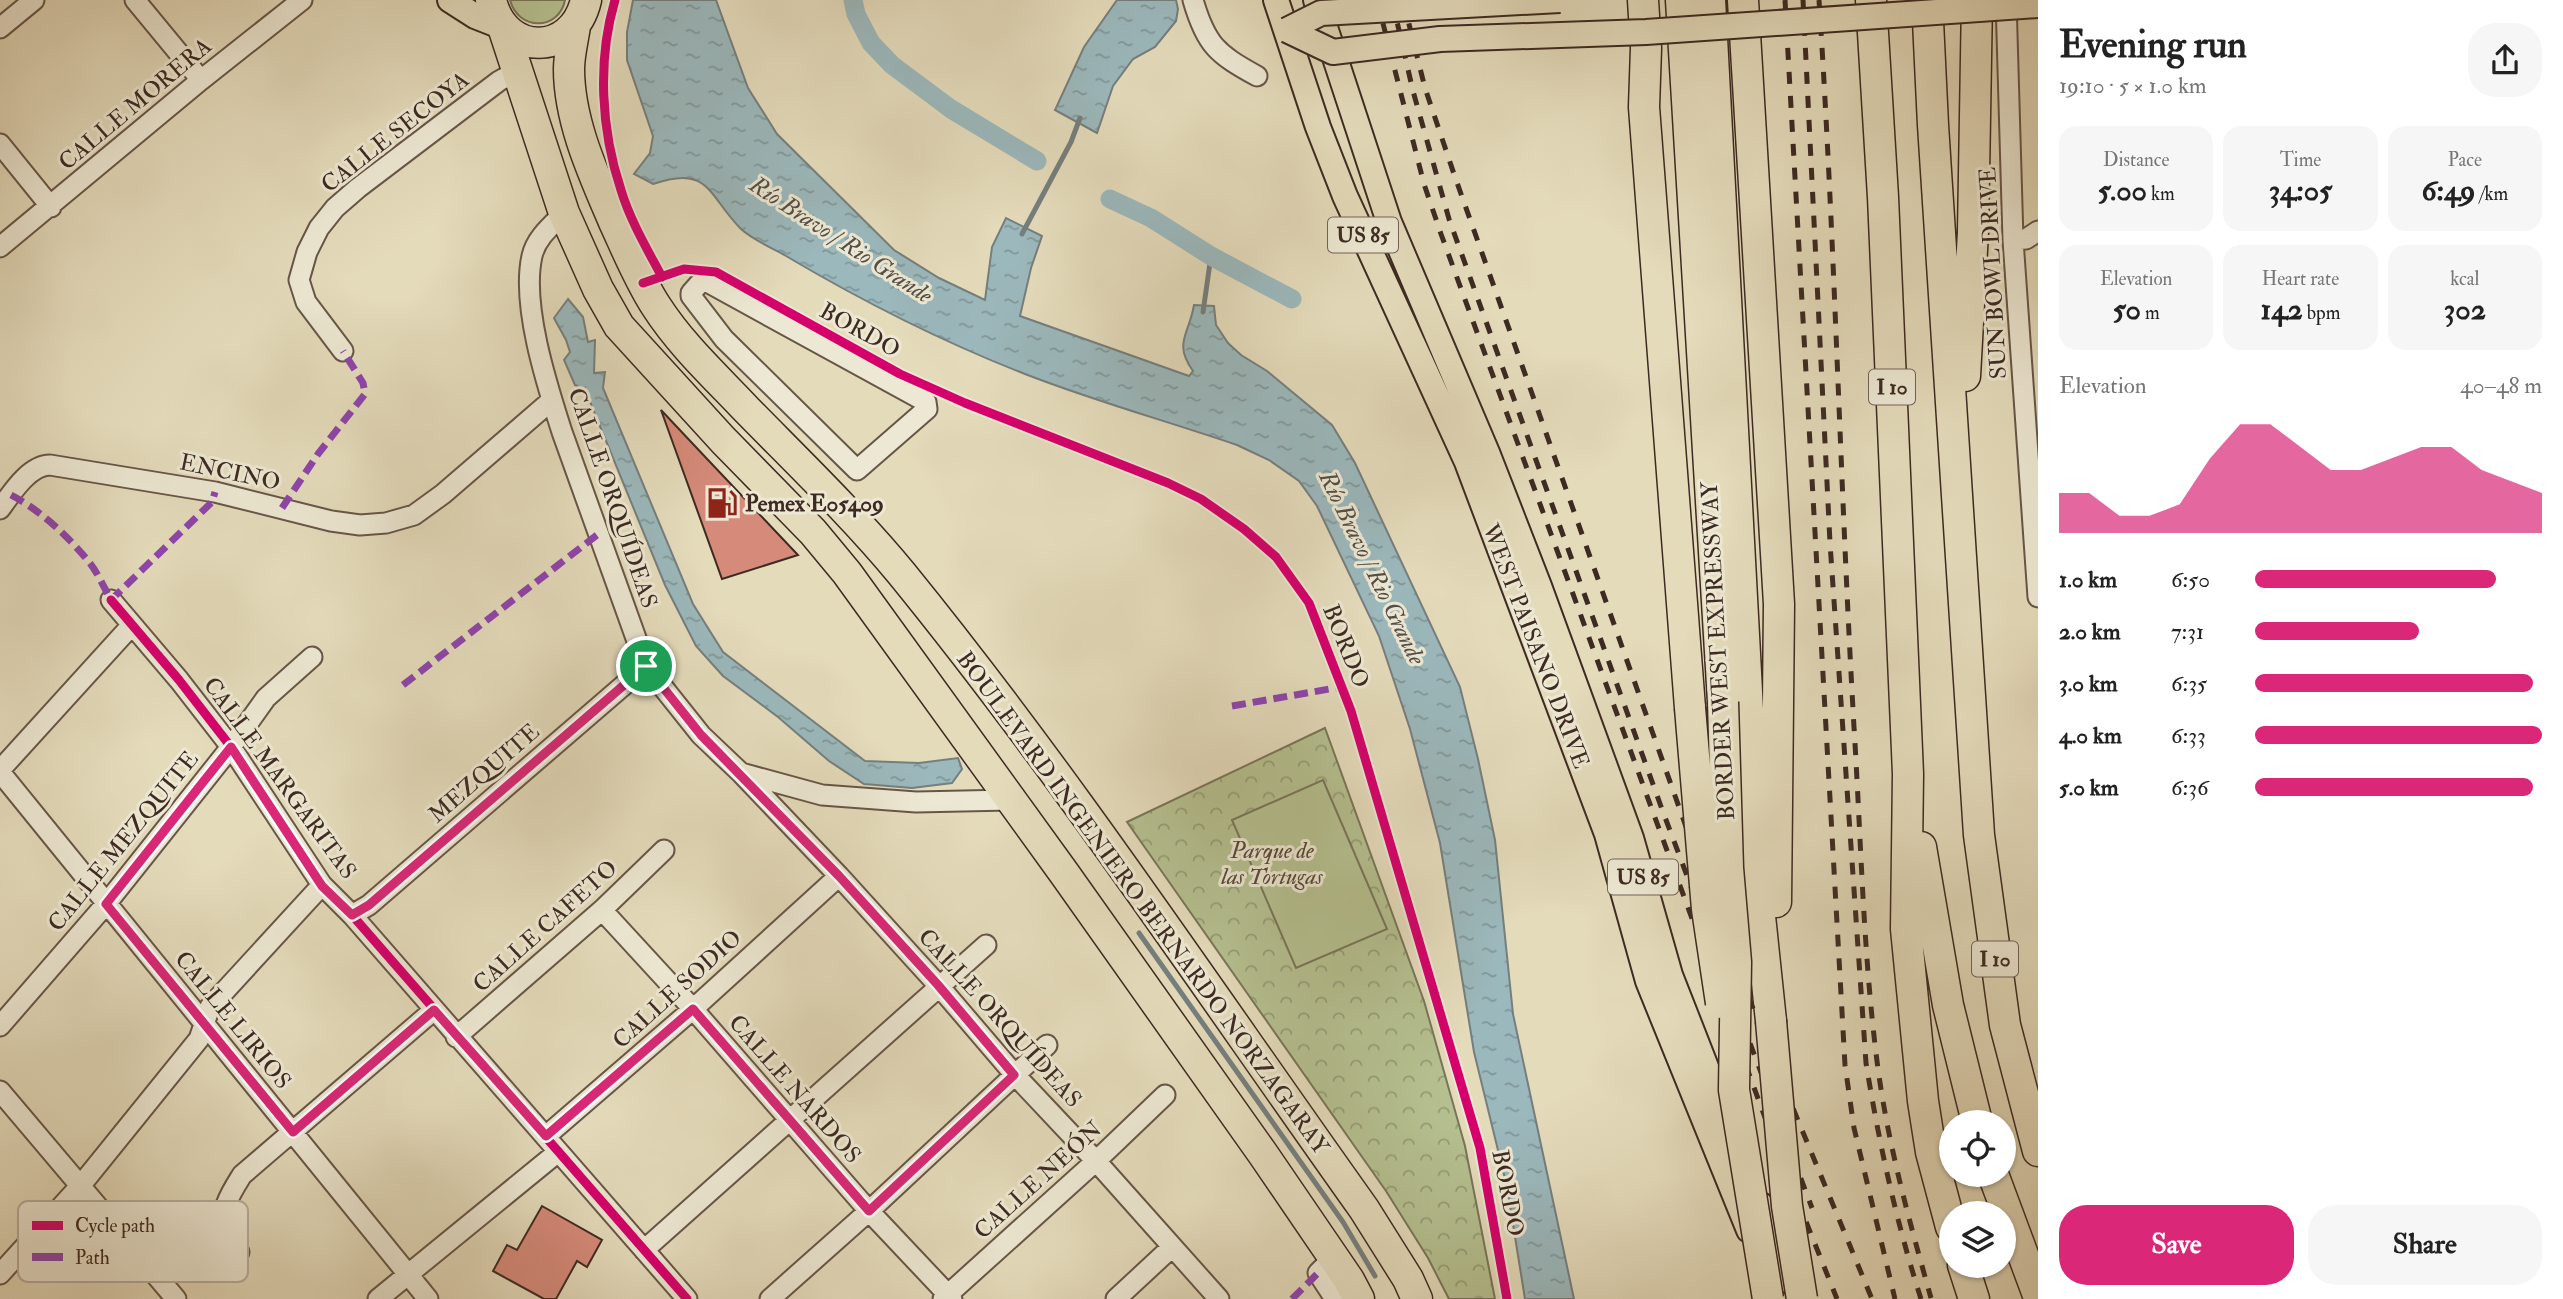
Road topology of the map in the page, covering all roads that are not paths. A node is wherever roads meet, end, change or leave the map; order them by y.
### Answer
1 (34, 0) edge
2 (135, 0) edge
3 (302, 0) edge
4 (450, 0) edge
5 (491, 0) edge
6 (1193, 0) edge
7 (1276, 0) edge
8 (1560, 0) edge
9 (1643, 0) edge
10 (1681, 0) edge
11 (1710, 0) edge
12 (1871, 0) edge
13 (1927, 0) edge
14 (1977, 0) edge
15 (2006, 0) edge
16 (2038, 5) edge
17 (1319, 6) edge
18 (581, 13) edge
19 (1745, 13) edge
20 (0, 27) edge
21 (503, 27) junction
22 (1286, 30) junction
23 (1646, 32) junction
24 (1333, 52) junction
25 (517, 71) junction
26 (1257, 76) dead end
27 (201, 80) junction
28 (0, 144) edge
29 (51, 206) junction
30 (564, 214) junction
31 (2038, 231) edge
32 (2013, 240) junction
33 (0, 247) edge
34 (343, 351) dead end
35 (552, 400) junction
36 (928, 407) joint
37 (2026, 409) junction
38 (2038, 427) edge
39 (788, 452) junction
40 (1478, 458) junction
41 (759, 477) junction
42 (4, 496) edge
43 (1957, 509) junction
44 (2038, 597) edge
45 (111, 600) dead end
46 (131, 626) junction
47 (312, 657) dead end
48 (646, 666) junction
49 (1735, 703) junction
50 (231, 747) junction
51 (0, 771) edge
52 (741, 773) junction
53 (1909, 774) junction
54 (1010, 800) junction
55 (664, 850) dead end
56 (839, 876) junction
57 (322, 886) junction
58 (106, 904) junction
59 (602, 910) junction
60 (352, 915) junction
61 (986, 944) dead end
62 (938, 985) junction
63 (693, 1009) junction
64 (434, 1010) junction
65 (1771, 1021) junction
66 (204, 1023) junction
67 (0, 1026) edge
68 (456, 1037) junction
69 (1047, 1045) dead end
70 (1014, 1075) junction
71 (1734, 1090) junction
72 (0, 1091) edge
73 (1165, 1095) dead end
74 (1974, 1110) edge
75 (790, 1119) junction
76 (293, 1132) junction
77 (546, 1136) junction
78 (2038, 1151) edge
79 (558, 1152) junction
80 (1096, 1161) junction
81 (81, 1185) junction
82 (1998, 1187) edge
83 (66, 1201) edge
84 (94, 1201) edge
85 (228, 1201) edge
86 (1944, 1201) edge
87 (869, 1211) junction
88 (1172, 1247) junction
89 (644, 1250) junction
90 (18, 1254) edge
91 (1325, 1266) junction
92 (0, 1274) edge
93 (408, 1275) junction
94 (1967, 1278) edge
95 (162, 1282) edge
96 (2038, 1295) edge
97 (948, 1298) edge
98 (176, 1299) edge
99 (378, 1299) edge
100 (428, 1299) edge
101 (687, 1299) edge
102 (770, 1299) edge
103 (1116, 1299) edge
104 (1219, 1299) edge
105 (1335, 1299) edge
106 (1359, 1299) edge
107 (1417, 1299) edge
108 (1768, 1299) edge
109 (1777, 1299) edge
110 (1800, 1299) edge
111 (1974, 1299) edge

1 - 20 street
2 - 27 street
3 - 27 street, CALLE MORERA
4 - 21 main road
5 - 21 highway, BOULEVARD INGENIERO BERNARDO NORZAGARAY
6 - 26 street
7 - 22 main road, WEST PAISANO DRIVE / US 85
8 - 17 main road, bridge
9 - 23 highway
10 - 49 highway, BORDER WEST EXPRESSWAY
11 - 49 highway, BORDER WEST EXPRESSWAY
12 - 53 highway, I 10
13 - 43 highway, I 10
14 - 43 highway
15 - 32 street, SUN BOWL DRIVE
16 - 19 main road, bridge
17 - 22 main road, bridge
17 - 24 main road, WEST PAISANO DRIVE / US 85
18 - 21 highway
18 - 39 highway, BOULEVARD INGENIERO BERNARDO NORZAGARAY
19 - 23 main road, bridge
19 - 65 highway
21 - 25 highway, BOULEVARD INGENIERO BERNARDO NORZAGARAY
22 - 24 main road, bridge
22 - 40 main road, WEST PAISANO DRIVE / US 85
23 - 24 main road, bridge
23 - 71 highway, bridge
24 - 40 main road, WEST PAISANO DRIVE / US 85
25 - 30 highway, BOULEVARD INGENIERO BERNARDO NORZAGARAY
25 - 34 street, CALLE SECOYA
27 - 29 street, CALLE MORERA
28 - 29 street
29 - 33 street, CALLE MORERA
30 - 35 street, CALLE ORQUÍDEAS
30 - 41 highway, BOULEVARD INGENIERO BERNARDO NORZAGARAY
31 - 32 street
32 - 37 street, SUN BOWL DRIVE
35 - 42 street, ENCINO
35 - 48 street, CALLE ORQUÍDEAS
36 - 36 street
37 - 38 street
37 - 44 street, SUN BOWL DRIVE
39 - 41 highway
39 - 107 highway, BOULEVARD INGENIERO BERNARDO NORZAGARAY
40 - 109 main road, WEST PAISANO DRIVE / US 85
40 - 110 main road, WEST PAISANO DRIVE / US 85
41 - 54 highway, BOULEVARD INGENIERO BERNARDO NORZAGARAY
43 - 78 highway, I 10
45 - 46 street, CALLE MARGARITAS
46 - 50 street, CALLE MARGARITAS
46 - 51 street
47 - 50 street, CALLE MEZQUITE
48 - 52 street, CALLE ORQUÍDEAS
48 - 60 street, MEZQUITE
49 - 65 highway, BORDER WEST EXPRESSWAY
49 - 71 highway, BORDER WEST EXPRESSWAY, bridge
50 - 57 street, CALLE MARGARITAS
50 - 58 street, CALLE MEZQUITE
51 - 58 street, CALLE LIRIOS
52 - 54 street, CALLE ORQUÍDEAS
52 - 56 street, CALLE ORQUÍDEAS
53 - 74 highway, I 10
53 - 86 highway
54 - 91 highway, BOULEVARD INGENIERO BERNARDO NORZAGARAY
55 - 59 street, CALLE CAFETO
56 - 62 street, CALLE ORQUÍDEAS
56 - 63 street, CALLE SODIO
57 - 60 street, CALLE MARGARITAS
57 - 66 street
58 - 66 street, CALLE LIRIOS
58 - 67 street, CALLE MEZQUITE
59 - 63 street, CALLE NARDOS
59 - 68 street, CALLE CAFETO
60 - 64 street, CALLE MARGARITAS
61 - 62 street
62 - 70 street, CALLE ORQUÍDEAS
62 - 75 street
63 - 75 street, CALLE NARDOS
63 - 77 street, CALLE SODIO
64 - 68 street, CALLE MARGARITAS
64 - 76 street
65 - 110 highway, BORDER WEST EXPRESSWAY, bridge
66 - 76 street, CALLE LIRIOS
66 - 81 street
68 - 77 street, CALLE MARGARITAS
69 - 70 street
70 - 80 street, CALLE ORQUÍDEAS
70 - 87 street
71 - 108 highway, BORDER WEST EXPRESSWAY, bridge
72 - 81 street
73 - 80 street, CALLE NEÓN
75 - 87 street, CALLE NARDOS
75 - 89 street
76 - 85 street
76 - 93 street, CALLE LIRIOS
77 - 79 street, CALLE MARGARITAS
79 - 89 street, CALLE MARGARITAS
79 - 93 street
80 - 88 street, CALLE ORQUÍDEAS
80 - 97 street, CALLE NEÓN
81 - 83 street
81 - 84 street
82 - 96 highway
87 - 97 street, CALLE NARDOS
87 - 102 street
88 - 103 street
88 - 104 street, CALLE ORQUÍDEAS
89 - 101 street, CALLE MARGARITAS
90 - 92 street
91 - 105 street
91 - 106 highway, BOULEVARD INGENIERO BERNARDO NORZAGARAY
93 - 99 street
93 - 100 street, CALLE LIRIOS
94 - 111 highway
95 - 98 street

